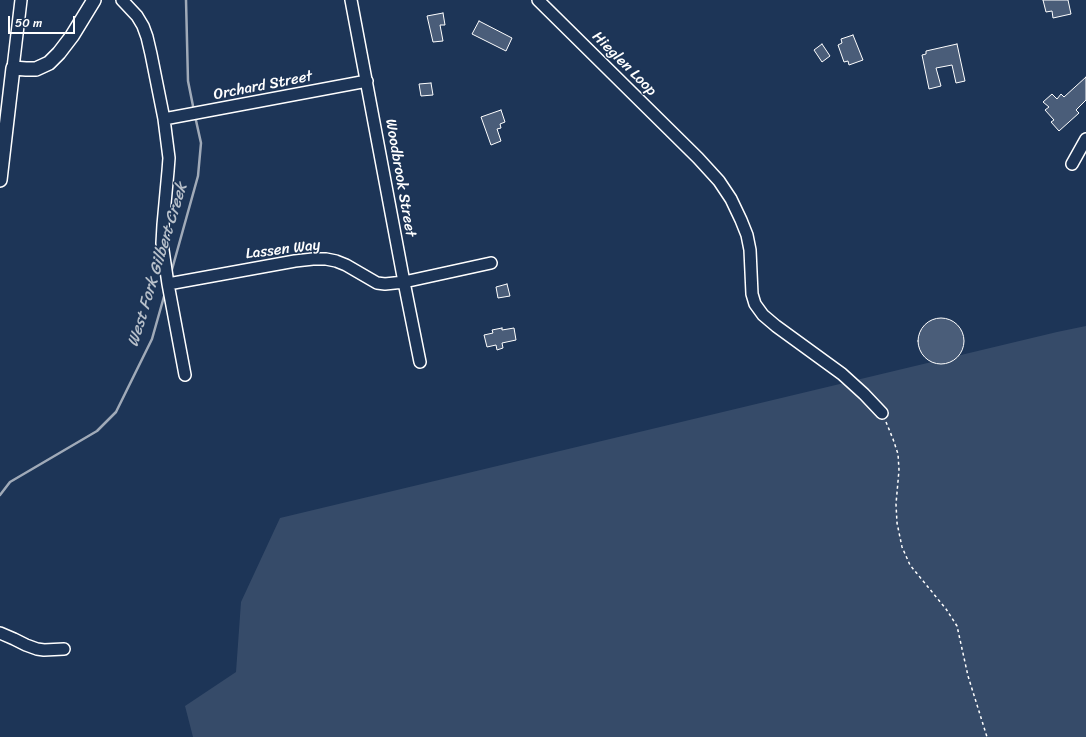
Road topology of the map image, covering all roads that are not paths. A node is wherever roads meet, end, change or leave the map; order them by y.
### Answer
1 (21, 0) edge
2 (94, 0) edge
3 (122, 0) edge
4 (351, 0) edge
5 (538, 0) edge
6 (13, 68) junction
7 (367, 81) junction
8 (164, 119) junction
9 (1086, 139) edge
10 (1072, 164) dead end
11 (0, 180) edge
12 (491, 263) dead end
13 (404, 282) junction
14 (168, 284) junction
15 (420, 362) dead end
16 (185, 375) dead end
17 (882, 413) road end
18 (0, 633) edge
19 (64, 649) dead end

1 - 6 street
2 - 6 main road
3 - 8 street
4 - 7 street, Woodbrook Street
5 - 17 street, Hieglen Loop
6 - 11 main road
7 - 8 street, Orchard Street
7 - 13 street, Woodbrook Street
8 - 14 street
9 - 10 street
12 - 13 street, Lassen Way
13 - 14 street, Lassen Way
13 - 15 street, Woodbrook Street
14 - 16 street
18 - 19 street

